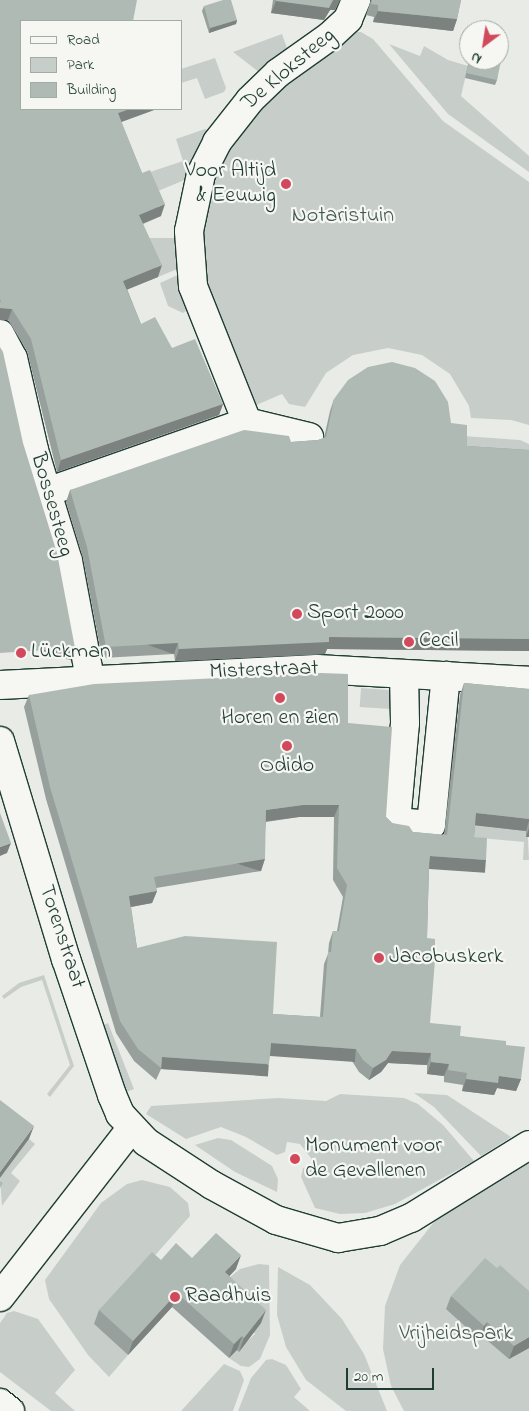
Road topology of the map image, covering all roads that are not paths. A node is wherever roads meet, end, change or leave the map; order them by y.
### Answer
1 (356, 0) edge
2 (0, 334) edge
3 (247, 422) junction
4 (309, 437) dead end
5 (47, 492) junction
6 (404, 674) junction
7 (446, 676) junction
8 (90, 679) junction
9 (529, 680) edge
10 (0, 685) edge
11 (0, 741) edge
12 (131, 1129) junction
13 (529, 1145) edge
14 (0, 1297) edge
15 (0, 1403) edge
16 (10, 1411) edge

1 - 3 street, De Kloksteeg
2 - 5 street, Bossesteeg
3 - 4 street
3 - 5 street
5 - 8 street, Bossesteeg
6 - 7 street, Misterstraat
6 - 7 street
6 - 8 street, Misterstraat
7 - 9 street, Misterstraat
8 - 10 street, Misterstraat
11 - 12 street, Torenstraat
12 - 13 street
12 - 14 street
15 - 16 street

